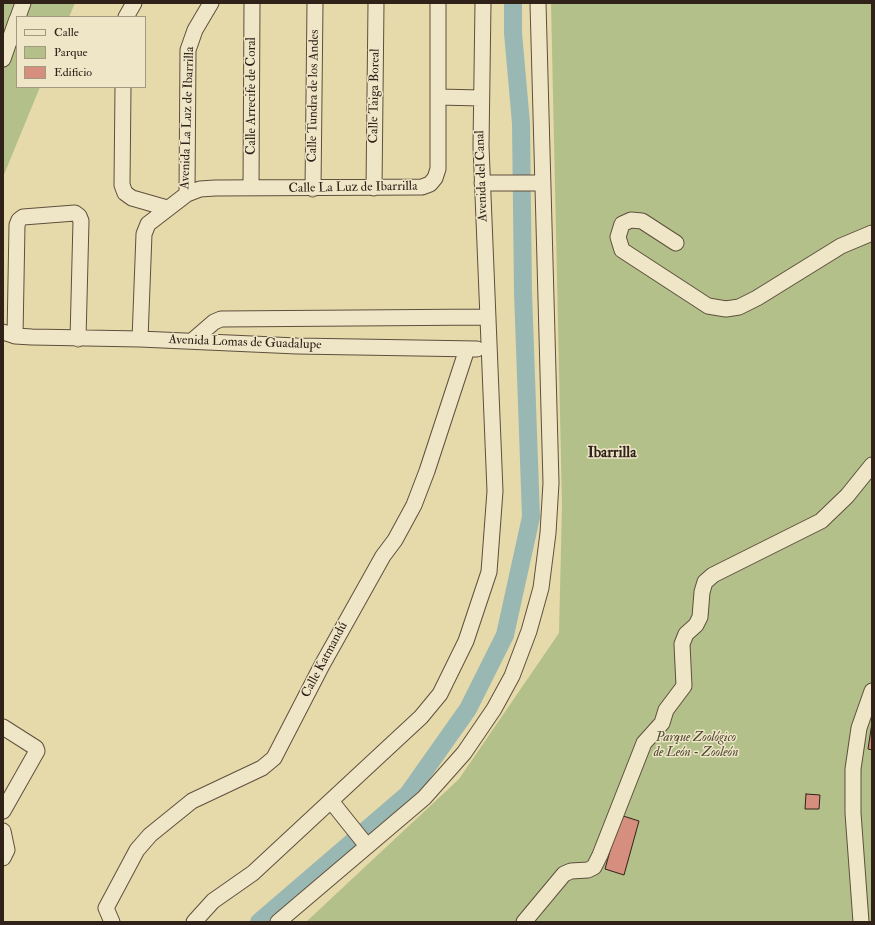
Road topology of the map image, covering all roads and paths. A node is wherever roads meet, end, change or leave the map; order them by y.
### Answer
1 (23, 3) edge
2 (134, 3) edge
3 (211, 3) edge
4 (252, 3) edge
5 (315, 3) edge
6 (376, 3) edge
7 (438, 3) edge
8 (483, 3) edge
9 (538, 3) edge
10 (18, 16) edge
11 (127, 16) edge
12 (16, 21) edge
13 (3, 59) edge
14 (123, 88) edge
15 (438, 97) junction
16 (481, 98) junction
17 (482, 183) junction
18 (539, 183) junction
19 (252, 188) junction
20 (374, 188) junction
21 (313, 189) junction
22 (187, 194) junction
23 (167, 208) junction
24 (872, 233) edge
25 (676, 243) dead end
26 (487, 317) junction
27 (9, 334) edge
28 (78, 339) junction
29 (140, 339) junction
30 (192, 341) junction
31 (467, 349) junction
32 (488, 349) junction
33 (872, 465) edge
34 (872, 691) edge
35 (3, 727) edge
36 (334, 804) junction
37 (3, 811) edge
38 (3, 831) edge
39 (364, 841) junction
40 (3, 858) edge
41 (112, 922) edge
42 (194, 922) edge
43 (278, 922) edge
44 (524, 922) edge
45 (862, 922) edge

1 - 10 street
2 - 11 street
3 - 22 street, Avenida La Luz de Ibarrilla
4 - 19 street, Calle Arrecife de Coral
5 - 21 street, Calle Tundra de los Andes
6 - 20 street, Calle Taiga Boreal
7 - 15 street, Calle La Luz de Ibarrilla
8 - 16 street, Avenida del Canal
9 - 18 street
12 - 13 street
14 - 23 street
15 - 16 street
15 - 20 street, Calle La Luz de Ibarrilla
16 - 17 street, Avenida del Canal
17 - 18 street
17 - 26 street, Avenida del Canal
18 - 39 street
19 - 21 street, Calle La Luz de Ibarrilla
19 - 22 street, Calle La Luz de Ibarrilla
20 - 21 street, Calle La Luz de Ibarrilla
22 - 23 street, Avenida La Luz de Ibarrilla
23 - 29 street, Avenida La Luz de Ibarrilla
24 - 25 street
26 - 30 street
26 - 32 street, Avenida del Canal
27 - 28 street, Avenida Lomas de Guadalupe
27 - 28 street
28 - 29 street, Avenida Lomas de Guadalupe
29 - 30 street, Avenida Lomas de Guadalupe
30 - 31 street, Avenida Lomas de Guadalupe
31 - 32 street, Avenida Lomas de Guadalupe
31 - 41 street, Calle Katmandú
32 - 36 street, Avenida del Canal
33 - 44 street
34 - 45 street
35 - 37 street
36 - 39 street
36 - 42 street, Avenida del Canal
38 - 40 street
39 - 43 street

